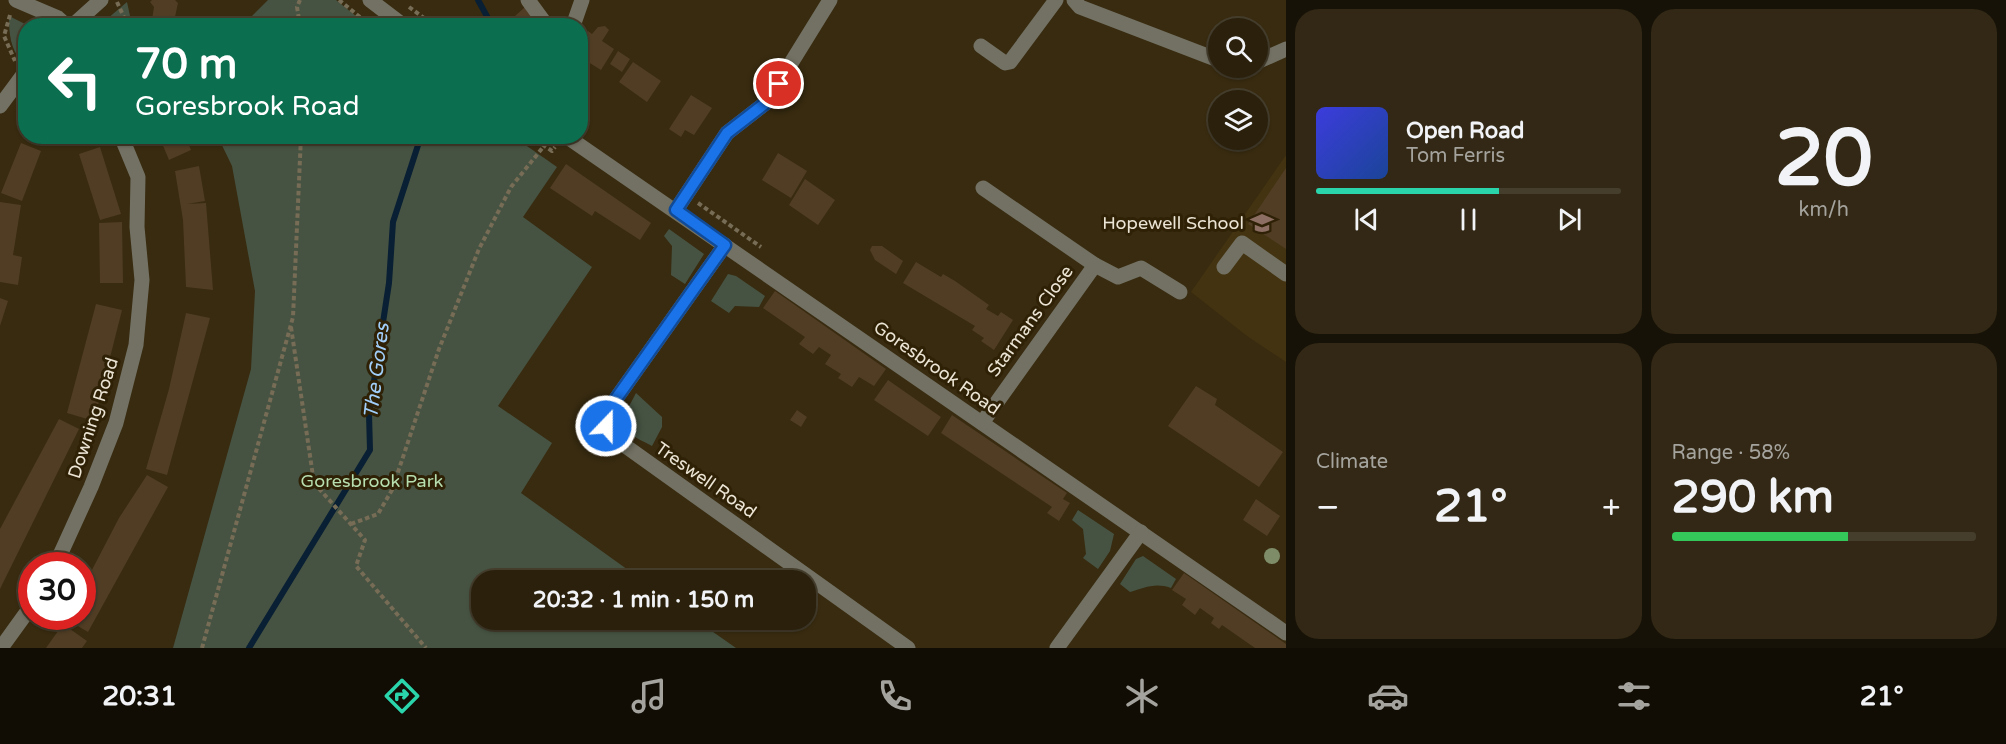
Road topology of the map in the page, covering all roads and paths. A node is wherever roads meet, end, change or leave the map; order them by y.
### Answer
1 (101, 0) edge
2 (115, 0) edge
3 (300, 0) edge
4 (339, 0) edge
5 (528, 0) edge
6 (582, 0) edge
7 (830, 0) edge
8 (1056, 0) edge
9 (1074, 0) edge
10 (377, 2) edge
11 (14, 4) edge
12 (405, 4) dead end
13 (58, 18) edge
14 (81, 18) edge
15 (126, 18) edge
16 (299, 18) edge
17 (361, 18) edge
18 (395, 18) edge
19 (424, 18) edge
20 (541, 18) edge
21 (576, 18) edge
22 (981, 46) dead end
23 (1286, 49) edge
24 (1208, 56) edge
25 (1268, 57) edge
26 (18, 64) edge
27 (18, 82) edge
28 (0, 106) edge
29 (124, 144) edge
30 (301, 144) edge
31 (541, 144) edge
32 (558, 144) edge
33 (568, 144) edge
34 (544, 146) junction
35 (983, 188) dead end
36 (676, 210) junction
37 (725, 245) junction
38 (1095, 265) junction
39 (1224, 267) dead end
40 (1286, 274) edge
41 (1180, 292) dead end
42 (291, 323) junction
43 (982, 423) junction
44 (349, 523) junction
45 (1141, 532) junction
46 (62, 552) edge
47 (18, 624) edge
48 (1286, 633) edge
49 (1, 648) edge
50 (202, 648) edge
51 (426, 648) edge
52 (908, 648) edge
53 (1057, 648) edge

1 - 14 street
2 - 15 path
3 - 16 path
4 - 17 path
5 - 20 street
6 - 21 street
7 - 36 street
8 - 22 street
9 - 24 street
10 - 18 street
11 - 13 street
11 - 26 path
12 - 19 path
23 - 25 street
27 - 28 street
29 - 46 street, Downing Road
30 - 42 path
31 - 34 path
32 - 34 path
33 - 36 street, Goresbrook Road
34 - 44 path
35 - 38 street, Starmans Close
36 - 37 street, Goresbrook Road
37 - 43 street, Goresbrook Road
37 - 52 street, Treswell Road
38 - 41 street
38 - 43 street, Starmans Close
39 - 40 street
42 - 44 path
42 - 50 path
43 - 45 street, Goresbrook Road
44 - 51 path
45 - 48 street, Goresbrook Road
45 - 53 street
47 - 49 street

